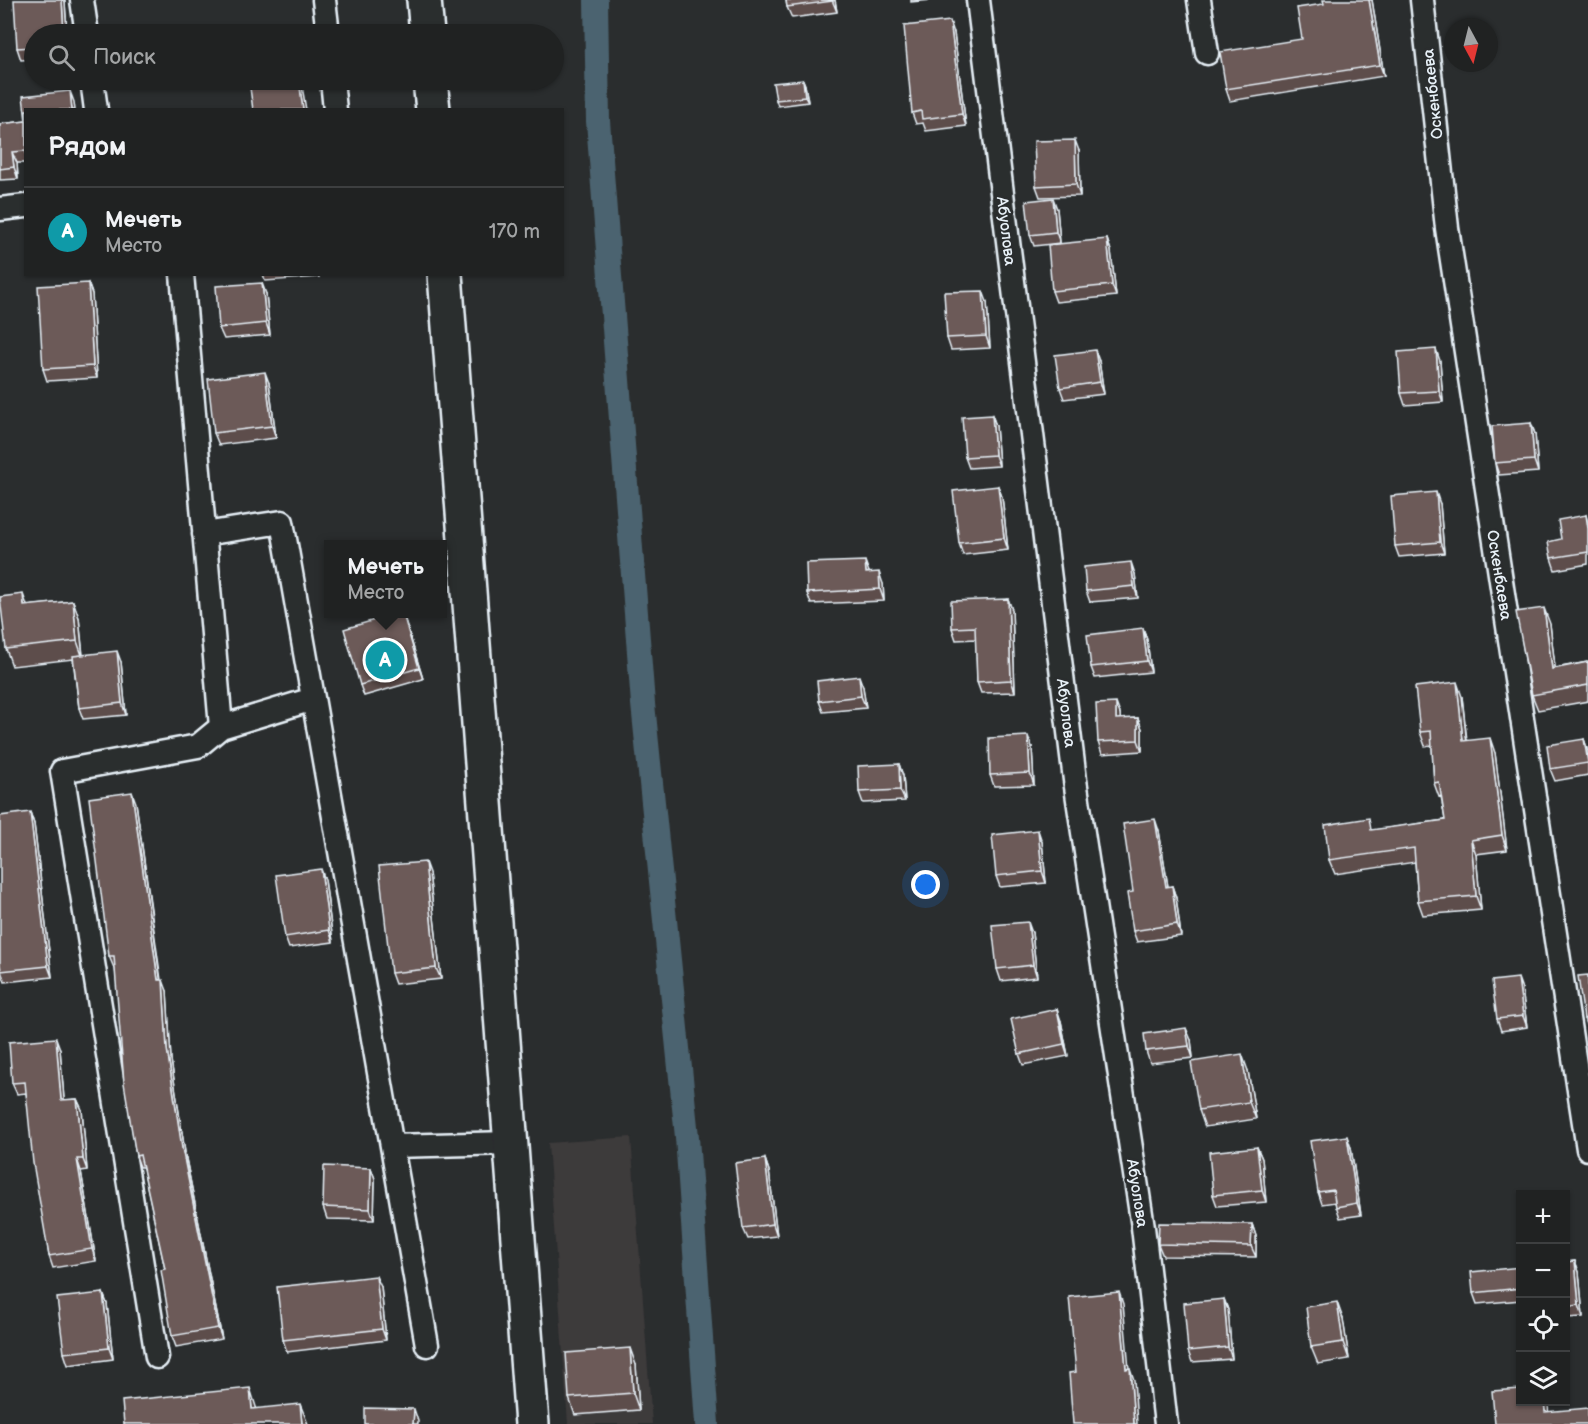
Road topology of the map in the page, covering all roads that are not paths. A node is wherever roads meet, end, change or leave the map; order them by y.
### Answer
1 (82, 0) edge
2 (324, 0) edge
3 (424, 0) edge
4 (978, 0) edge
5 (1199, 0) edge
6 (1422, 0) edge
7 (86, 24) edge
8 (327, 24) edge
9 (426, 24) edge
10 (1207, 53) dead end
11 (93, 90) edge
12 (333, 90) edge
13 (431, 90) edge
14 (96, 108) edge
15 (335, 108) edge
16 (433, 108) edge
17 (24, 206) edge
18 (0, 208) edge
19 (182, 276) edge
20 (445, 276) edge
21 (204, 534) junction
22 (313, 699) junction
23 (221, 727) junction
24 (511, 1143) junction
25 (392, 1146) junction
26 (1588, 1149) edge
27 (427, 1345) dead end
28 (158, 1357) dead end
29 (532, 1424) edge
30 (1167, 1424) edge

1 - 7 street
2 - 8 street
3 - 9 main road
4 - 30 street, Абуолова
5 - 10 street
6 - 26 street, Оскенбаева
11 - 14 street
12 - 15 street
13 - 16 main road
17 - 18 street
19 - 21 street
20 - 24 main road
21 - 22 street
21 - 23 street
22 - 23 street
22 - 25 street
23 - 28 street
24 - 25 street
24 - 29 main road
25 - 27 street

